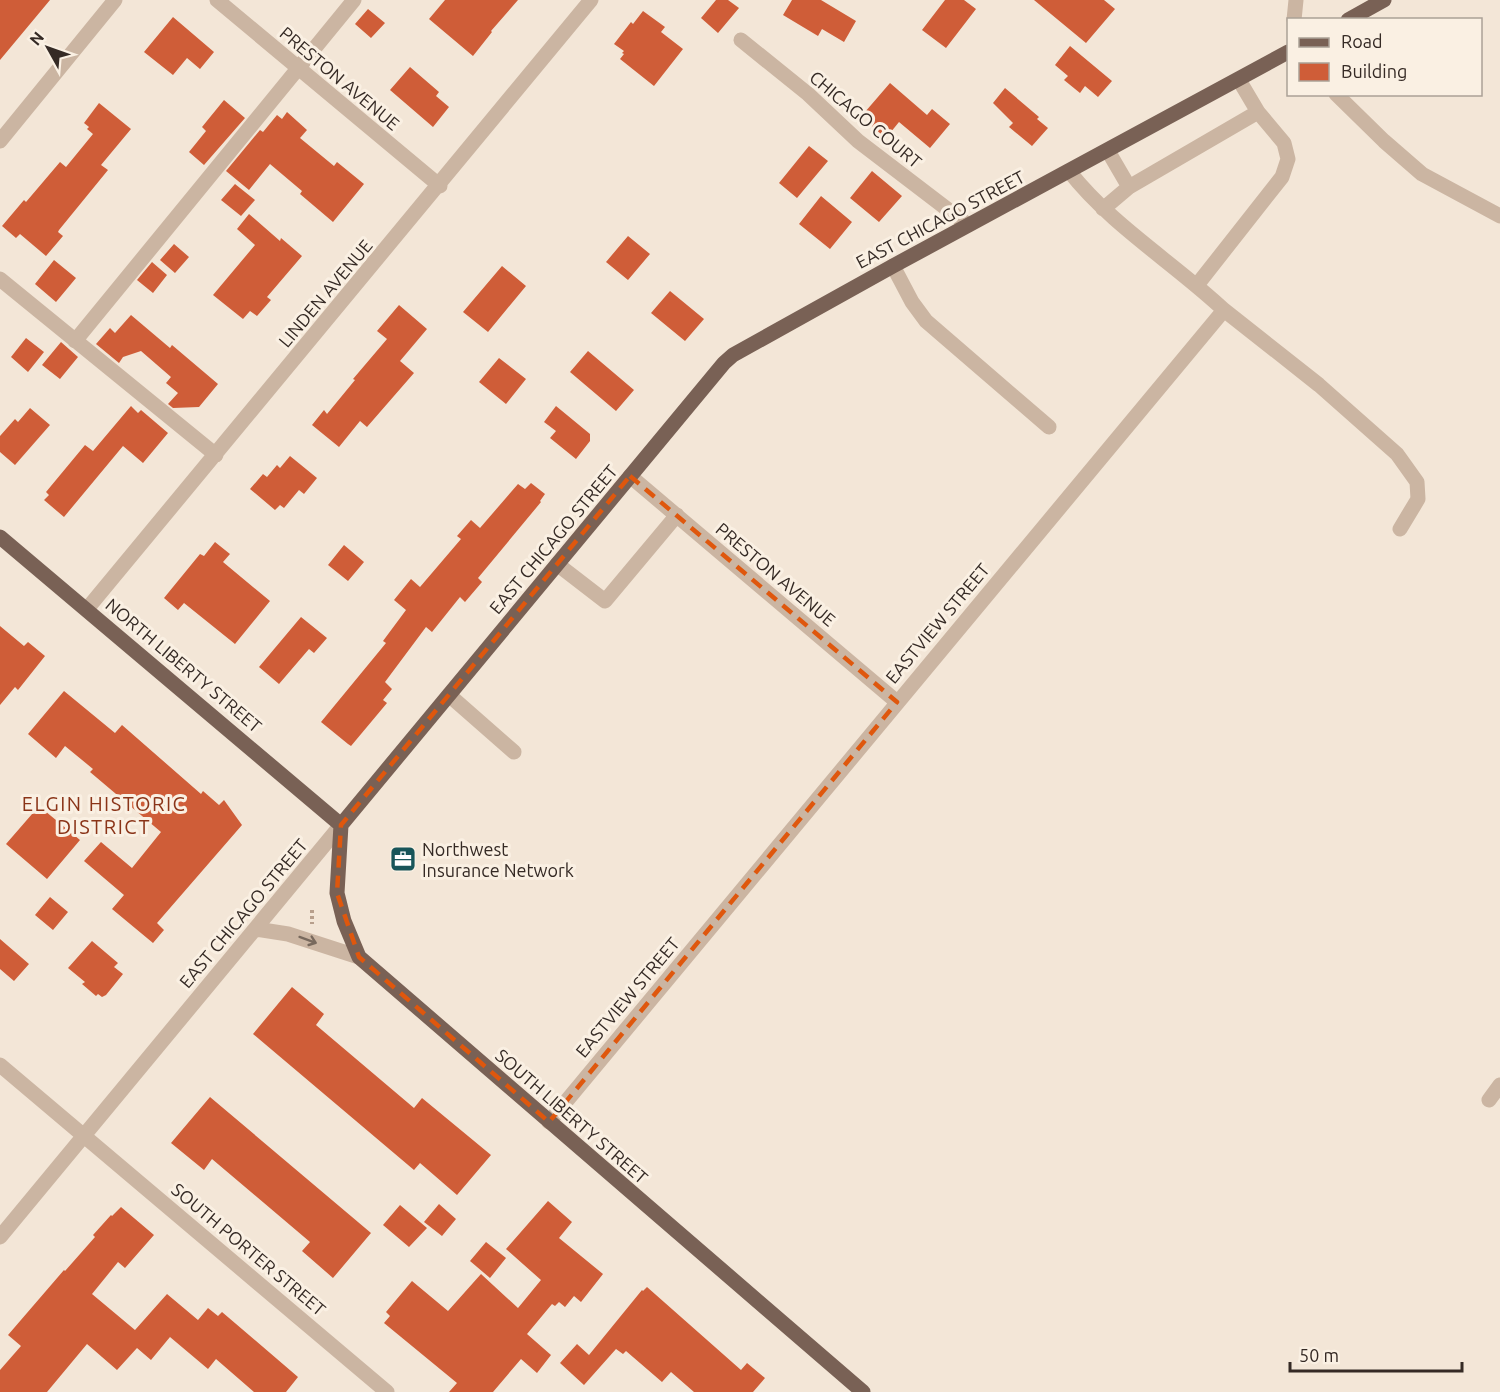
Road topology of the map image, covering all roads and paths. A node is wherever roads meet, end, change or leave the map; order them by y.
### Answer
1 (115, 0) edge
2 (217, 0) edge
3 (354, 0) edge
4 (591, 0) edge
5 (1296, 0) edge
6 (1384, 0) edge
7 (1294, 18) edge
8 (1352, 18) edge
9 (741, 40) dead end
10 (1287, 53) edge
11 (298, 68) junction
12 (1239, 80) junction
13 (1338, 96) edge
14 (1258, 112) junction
15 (0, 141) edge
16 (1108, 151) junction
17 (1069, 171) junction
18 (440, 186) junction
19 (1129, 187) junction
20 (1103, 209) junction
21 (1500, 216) edge
22 (968, 225) junction
23 (893, 266) junction
24 (0, 279) edge
25 (1197, 285) junction
26 (1224, 310) junction
27 (75, 340) junction
28 (1049, 426) dead end
29 (216, 455) junction
30 (630, 476) junction
31 (677, 515) junction
32 (1400, 529) dead end
33 (0, 537) edge
34 (557, 564) junction
35 (87, 609) junction
36 (449, 694) junction
37 (897, 702) junction
38 (514, 752) dead end
39 (341, 825) junction
40 (256, 929) junction
41 (359, 957) junction
42 (0, 1065) edge
43 (1500, 1084) edge
44 (1489, 1100) dead end
45 (549, 1122) junction
46 (84, 1135) junction
47 (0, 1237) edge
48 (387, 1392) edge
49 (863, 1392) edge

1 - 15 street
2 - 11 street, PRESTON AVENUE
3 - 11 street
4 - 18 street, LINDEN AVENUE
5 - 7 street
6 - 8 main road
9 - 22 street, CHICAGO COURT
10 - 12 main road, EAST CHICAGO STREET
11 - 18 street, PRESTON AVENUE
11 - 27 street
12 - 14 street
12 - 16 main road, EAST CHICAGO STREET
13 - 21 street
14 - 19 street
14 - 25 street
16 - 17 main road, EAST CHICAGO STREET
16 - 19 street
17 - 20 street
17 - 22 main road, EAST CHICAGO STREET
18 - 29 street, LINDEN AVENUE
19 - 20 street
20 - 25 street
22 - 23 main road, EAST CHICAGO STREET
23 - 28 street
23 - 30 main road, EAST CHICAGO STREET
24 - 27 street
25 - 26 street
26 - 32 street
26 - 37 street, EASTVIEW STREET
27 - 29 street
29 - 35 street, LINDEN AVENUE
30 - 31 street, PRESTON AVENUE
30 - 34 main road, EAST CHICAGO STREET
31 - 34 street
31 - 37 street, PRESTON AVENUE
33 - 35 main road, NORTH LIBERTY STREET
34 - 36 main road, EAST CHICAGO STREET
35 - 39 main road, NORTH LIBERTY STREET
36 - 38 street
36 - 39 main road, EAST CHICAGO STREET
37 - 45 street, EASTVIEW STREET
39 - 40 street, EAST CHICAGO STREET
39 - 41 main road, SOUTH LIBERTY STREET
40 -> 41 street
40 - 46 street, EAST CHICAGO STREET
41 - 45 main road, SOUTH LIBERTY STREET
42 - 46 street, SOUTH PORTER STREET
43 - 44 street
45 - 49 main road, SOUTH LIBERTY STREET
46 - 47 street, EAST CHICAGO STREET
46 - 48 street, SOUTH PORTER STREET

